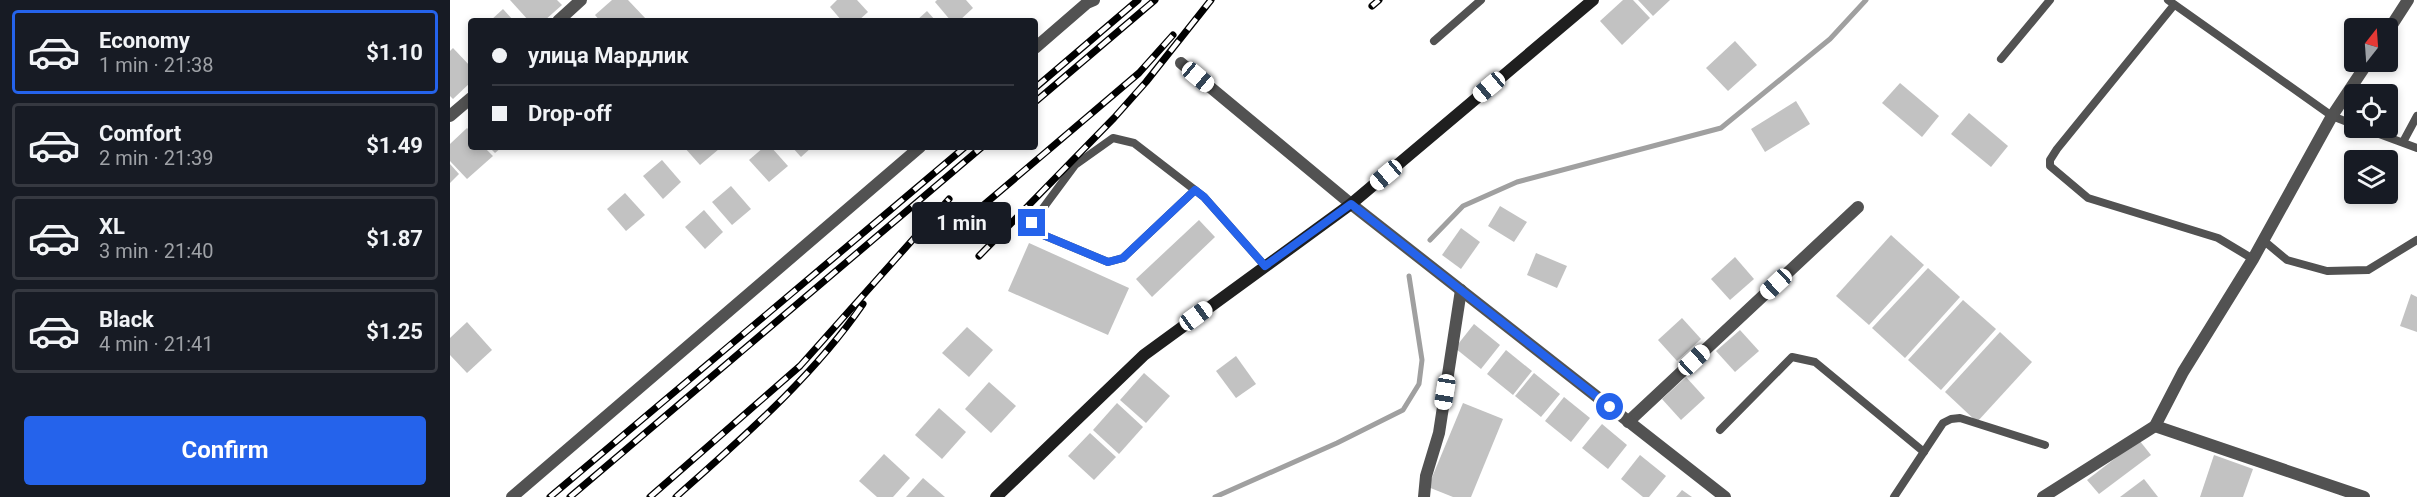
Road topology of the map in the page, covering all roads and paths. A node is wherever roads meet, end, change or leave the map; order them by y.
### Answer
1 (581, 0) edge
2 (1481, 0) edge
3 (1593, 0) edge
4 (2050, 0) edge
5 (2408, 0) edge
6 (1088, 1) edge
7 (2171, 2) edge
8 (561, 18) edge
9 (2396, 18) edge
10 (1434, 41) dead end
11 (1038, 45) edge
12 (2001, 59) dead end
13 (1181, 63) dead end
14 (2361, 72) edge
15 (468, 101) edge
16 (450, 116) edge
17 (2332, 116) junction
18 (2417, 116) edge
19 (2344, 121) edge
20 (2392, 138) edge
21 (2403, 142) junction
22 (2417, 148) edge
23 (917, 150) edge
24 (1195, 190) junction
25 (1351, 204) junction
26 (1858, 207) dead end
27 (2264, 240) junction
28 (2417, 240) edge
29 (2253, 259) junction
30 (1265, 266) junction
31 (1461, 290) junction
32 (1628, 422) junction
33 (2155, 426) junction
34 (1720, 430) dead end
35 (2045, 445) dead end
36 (1924, 452) junction
37 (512, 497) edge
38 (996, 497) edge
39 (1424, 497) edge
40 (1725, 497) edge
41 (1894, 497) edge
42 (2043, 497) edge
43 (2364, 497) edge

1 - 8 street
2 - 10 lane
3 - 25 main road
4 - 12 lane
5 - 9 street
6 - 11 street
7 - 17 lane
7 - 29 lane
13 - 25 street
14 - 17 street
15 - 16 street
17 - 19 lane
17 - 27 street
18 - 21 lane
20 - 21 lane
21 - 22 lane
23 - 37 street
24 - 24 lane
24 - 30 lane
25 - 30 main road
25 - 31 street
26 - 32 street
27 - 28 lane
27 - 29 street
29 - 33 street
30 - 38 main road
31 - 32 street
31 - 39 street
32 - 40 street
33 - 42 street
33 - 43 street
34 - 36 lane
35 - 36 lane
36 - 41 lane

